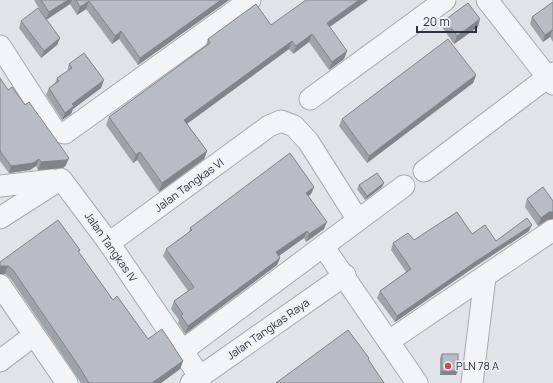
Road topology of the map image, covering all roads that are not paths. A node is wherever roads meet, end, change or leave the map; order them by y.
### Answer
1 (250, 0) edge
2 (445, 0) edge
3 (487, 0) edge
4 (0, 46) edge
5 (551, 78) edge
6 (310, 99) dead end
7 (424, 170) dead end
8 (61, 179) junction
9 (0, 186) edge
10 (404, 186) dead end
11 (0, 218) edge
12 (358, 220) junction
13 (553, 230) edge
14 (109, 243) junction
15 (323, 246) junction
16 (345, 275) junction
17 (485, 277) junction
18 (0, 285) edge
19 (34, 335) junction
20 (389, 341) junction
21 (182, 351) junction
22 (0, 361) edge
23 (196, 380) edge
24 (67, 383) edge
25 (417, 383) edge
26 (472, 383) edge

1 - 4 street
2 - 6 street
3 - 5 street
5 - 7 street
8 - 9 street
8 - 11 street
8 - 14 street, Jalan Tangkas IV
10 - 12 street
12 - 14 street, Jalan Tangkas VI
12 - 15 street
13 - 17 street
14 - 21 street, Jalan Tangkas IV
15 - 16 street
15 - 21 street
16 - 20 street
16 - 23 street, Jalan Tangkas Raya
17 - 20 street
17 - 26 street
18 - 19 street
19 - 22 street
19 - 24 street
20 - 25 street
21 - 23 street, Jalan Tangkas IV

